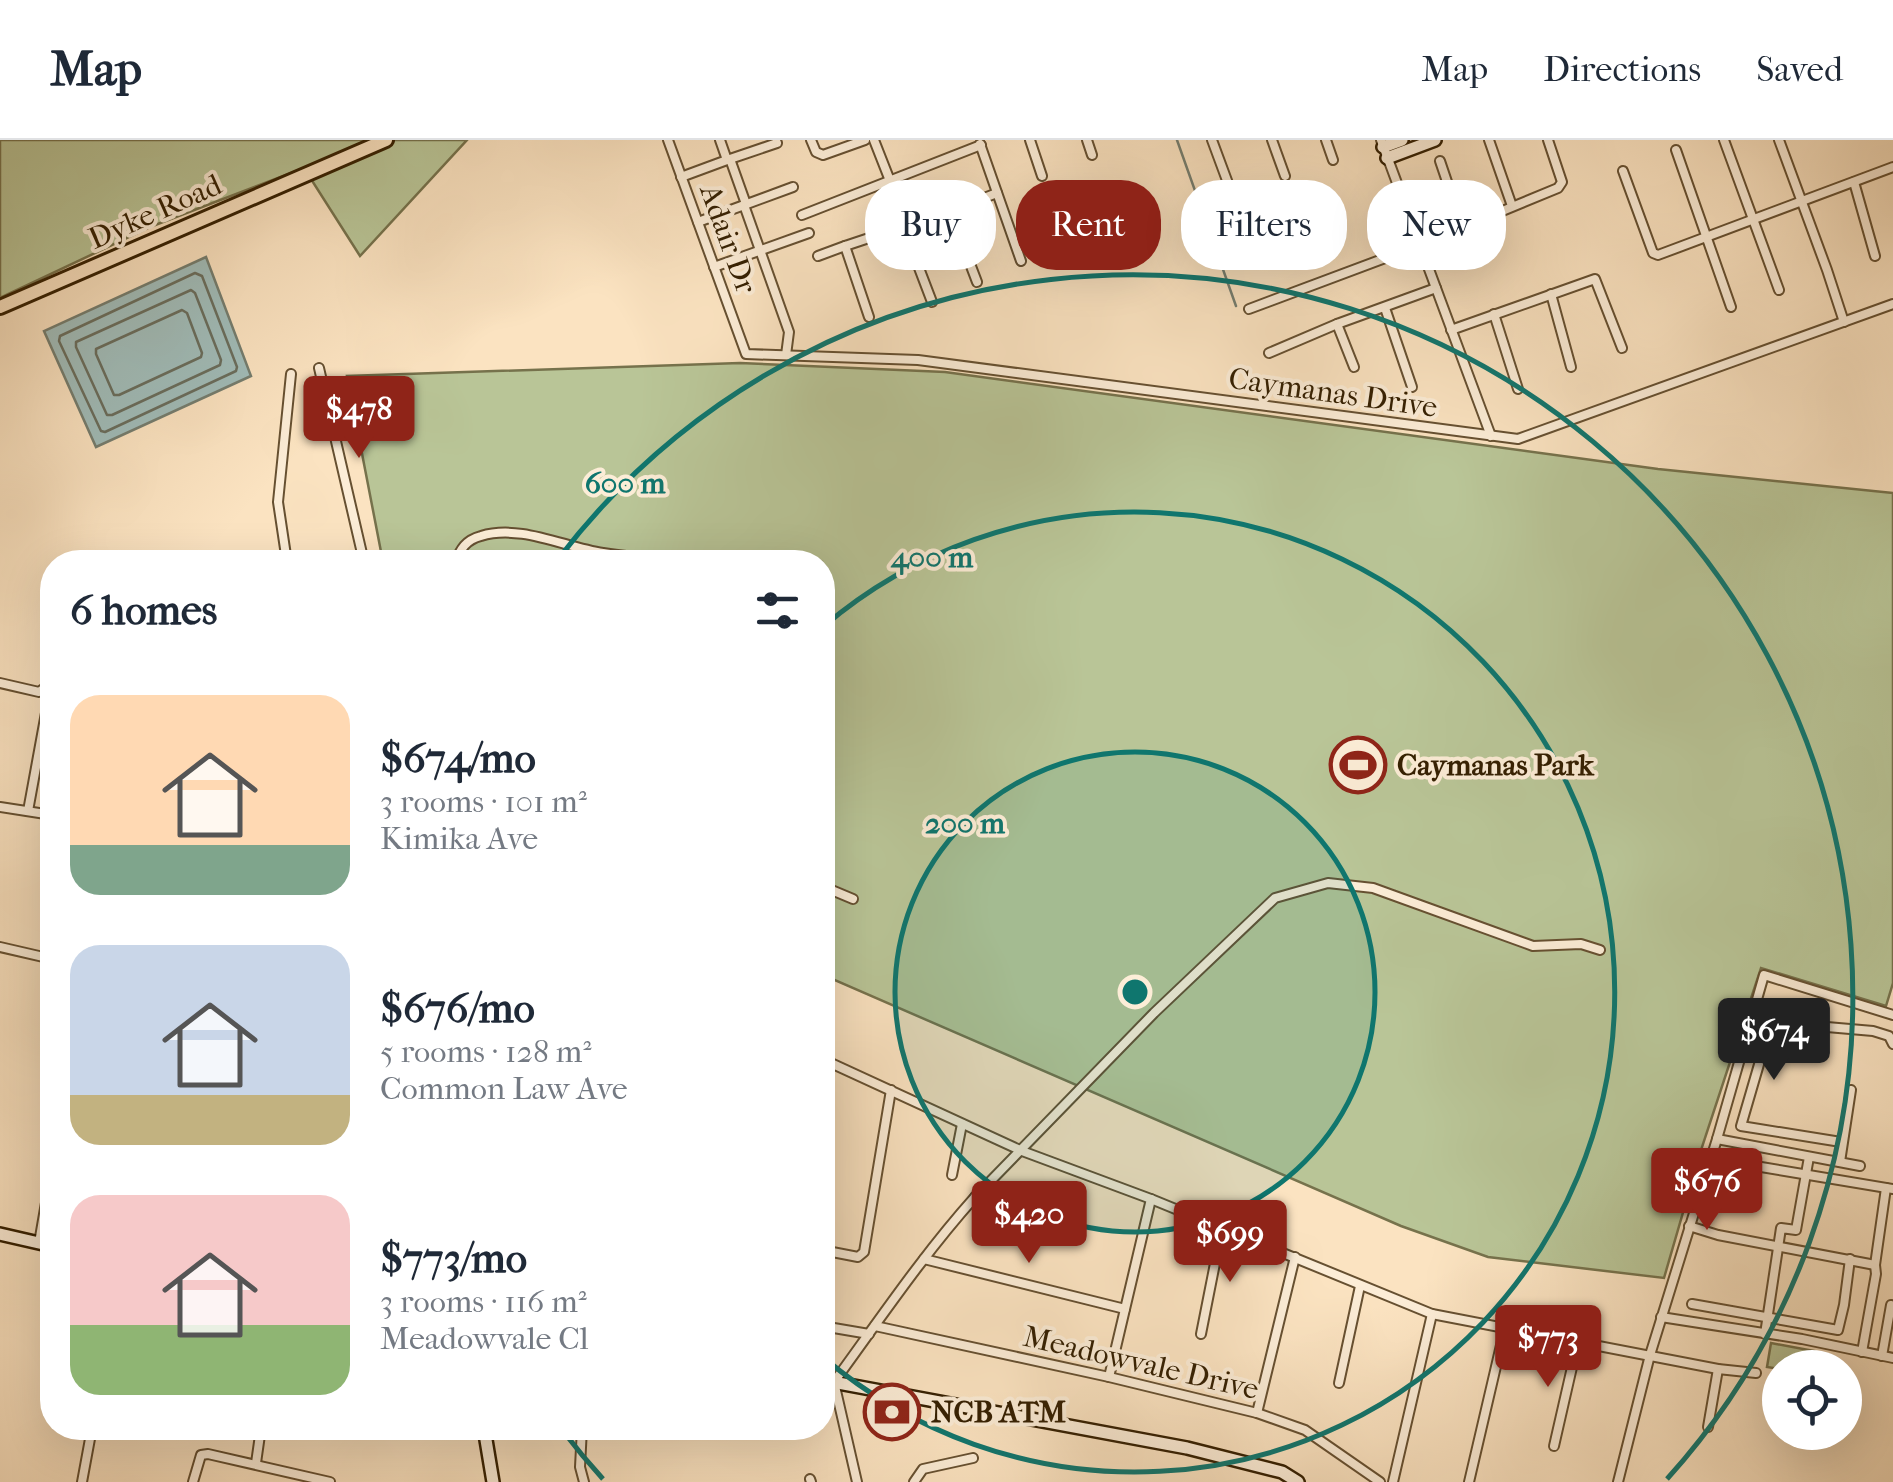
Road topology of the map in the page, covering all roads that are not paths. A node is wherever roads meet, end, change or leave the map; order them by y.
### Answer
1 (386, 140) edge
2 (668, 140) edge
3 (720, 140) edge
4 (810, 140) edge
5 (864, 140) edge
6 (874, 140) edge
7 (1030, 140) edge
8 (1087, 140) edge
9 (1212, 140) edge
10 (1272, 140) edge
11 (1326, 140) edge
12 (1402, 140) edge
13 (1435, 140) edge
14 (1488, 140) edge
15 (1548, 140) edge
16 (1724, 140) edge
17 (1779, 140) edge
18 (980, 142) edge
19 (777, 144) dead end
20 (1384, 148) edge
21 (1676, 150) dead end
22 (1092, 155) dead end
23 (728, 160) junction
24 (1333, 160) dead end
25 (1440, 161) dead end
26 (1893, 168) edge
27 (1623, 171) dead end
28 (1042, 176) dead end
29 (1285, 176) dead end
30 (680, 177) junction
31 (892, 180) edge
32 (894, 180) edge
33 (1227, 180) edge
34 (1396, 180) edge
35 (1446, 180) edge
36 (1854, 182) junction
37 (792, 187) dead end
38 (865, 191) edge
39 (998, 193) joint
40 (1802, 202) junction
41 (745, 205) junction
42 (1512, 206) junction
43 (1506, 208) edge
44 (802, 215) dead end
45 (1754, 220) junction
46 (698, 222) junction
47 (810, 233) dead end
48 (1707, 238) junction
49 (865, 239) edge
50 (845, 246) junction
51 (1016, 246) edge
52 (760, 250) junction
53 (818, 256) dead end
54 (1874, 256) dead end
55 (1367, 265) edge
56 (714, 266) junction
57 (921, 270) edge
58 (972, 270) edge
59 (1429, 270) edge
60 (977, 282) dead end
61 (1436, 288) junction
62 (1779, 290) dead end
63 (1551, 294) junction
64 (932, 302) dead end
65 (1893, 304) edge
66 (1731, 306) dead end
67 (0, 307) edge
68 (1385, 308) junction
69 (1249, 309) dead end
70 (1494, 314) junction
71 (869, 317) dead end
72 (1844, 322) junction
73 (1337, 324) junction
74 (1452, 330) junction
75 (1622, 348) dead end
76 (1268, 353) dead end
77 (746, 354) joint
78 (786, 356) junction
79 (1354, 366) dead end
80 (1571, 367) dead end
81 (318, 368) dead end
82 (290, 374) dead end
83 (1412, 386) dead end
84 (1518, 389) dead end
85 (1491, 436) junction
86 (285, 550) edge
87 (361, 550) edge
88 (460, 550) edge
89 (586, 550) edge
90 (0, 682) edge
91 (40, 692) edge
92 (40, 746) edge
93 (0, 808) edge
94 (28, 811) junction
95 (40, 813) edge
96 (835, 891) edge
97 (852, 898) dead end
98 (0, 947) edge
99 (1600, 950) dead end
100 (40, 956) edge
101 (1893, 1015) edge
102 (1750, 1024) junction
103 (1769, 1030) junction
104 (1893, 1044) edge
105 (835, 1068) edge
106 (891, 1090) junction
107 (1850, 1090) dead end
108 (962, 1124) junction
109 (1717, 1138) junction
110 (1841, 1142) junction
111 (1022, 1151) junction
112 (1809, 1157) junction
113 (1731, 1162) dead end
114 (1840, 1162) junction
115 (1860, 1166) dead end
116 (952, 1175) dead end
117 (1806, 1175) junction
118 (1889, 1189) edge
119 (975, 1197) junction
120 (1151, 1199) junction
121 (1073, 1221) dead end
122 (1689, 1226) junction
123 (1222, 1228) junction
124 (0, 1234) edge
125 (40, 1237) edge
126 (39, 1243) joint
127 (1778, 1246) junction
128 (835, 1252) edge
129 (1294, 1256) junction
130 (924, 1259) junction
131 (1850, 1259) junction
132 (1875, 1266) junction
133 (1360, 1286) junction
134 (1692, 1304) dead end
135 (1891, 1304) edge
136 (1125, 1310) junction
137 (1432, 1314) junction
138 (1661, 1318) junction
139 (1767, 1318) junction
140 (835, 1327) edge
141 (1505, 1328) junction
142 (872, 1330) junction
143 (1201, 1334) dead end
144 (1765, 1334) junction
145 (1578, 1342) junction
146 (1851, 1350) edge
147 (1862, 1352) joint
148 (1650, 1355) junction
149 (1882, 1356) junction
150 (1893, 1358) edge
151 (1718, 1369) junction
152 (835, 1373) edge
153 (1756, 1373) dead end
154 (1109, 1377) junction
155 (835, 1382) edge
156 (1340, 1383) dead end
157 (835, 1405) edge
158 (1257, 1413) junction
159 (1708, 1426) dead end
160 (90, 1440) edge
161 (259, 1440) edge
162 (486, 1440) edge
163 (581, 1440) edge
164 (1554, 1446) dead end
165 (973, 1458) dead end
166 (256, 1464) junction
167 (289, 1477) edge
168 (82, 1482) edge
169 (193, 1482) edge
170 (330, 1482) edge
171 (494, 1482) edge
172 (584, 1482) edge
173 (857, 1482) edge
174 (914, 1482) edge
175 (1298, 1482) edge
176 (1380, 1482) edge
177 (1393, 1482) edge
178 (1469, 1482) edge
179 (1618, 1482) edge

1 - 67 main road, Dyke Road
2 - 30 street, Adair Dr
3 - 23 street
4 - 5 street
6 - 31 street
7 - 28 street
8 - 22 street
9 - 33 street
10 - 29 street
11 - 24 street
12 - 20 street
13 - 20 street
14 - 42 street
15 - 42 street
16 - 45 street
17 - 40 street
18 - 32 street
18 - 39 street
19 - 23 street
20 - 34 street
21 - 48 street
23 - 30 street
23 - 41 street
25 - 35 street
26 - 36 street
27 - 48 street
30 - 46 street, Adair Dr
36 - 40 street
36 - 54 street
37 - 41 street
38 - 44 street
39 - 51 street
40 - 45 street
40 - 72 street
41 - 46 street
41 - 52 street
42 - 43 street
45 - 48 street
45 - 62 street
46 - 56 street, Adair Dr
47 - 52 street
48 - 66 street
49 - 50 street
50 - 53 street
50 - 71 street
52 - 56 street
52 - 78 street
55 - 69 street
56 - 77 street, Adair Dr
57 - 64 street
58 - 60 street
59 - 61 street
61 - 68 street
61 - 74 street
63 - 70 street
63 - 75 street
63 - 80 street
65 - 72 street, Caymanas Drive
68 - 73 street
68 - 83 street
70 - 74 street
70 - 84 street
72 - 85 street, Caymanas Drive
73 - 76 street
73 - 79 street
74 - 85 street
77 - 78 street, Caymanas Drive
78 - 85 street, Caymanas Drive
81 - 87 street
82 - 86 street
88 - 89 street
90 - 91 street
92 - 94 street
93 - 94 street
94 - 95 street
96 - 97 street
98 - 100 street
99 - 111 street
101 - 102 street
102 - 103 street
102 - 109 street
103 - 104 street
103 - 110 street
105 - 106 street
106 - 108 street
106 - 128 street
107 - 110 street
108 - 111 street
108 - 116 street
109 - 112 street
109 - 122 street
110 - 114 street
111 - 119 street
111 - 120 street
112 - 114 street
112 - 117 street
113 - 117 street
114 - 115 street
117 - 118 street
117 - 127 street
118 - 132 street
119 - 121 street
119 - 130 street
120 - 123 street
120 - 136 street
122 - 127 street
122 - 138 street
123 - 129 street
123 - 143 street
124 - 126 street
125 - 126 street
127 - 131 street
127 - 139 street
129 - 133 street
129 - 158 street
130 - 136 street
130 - 142 street
131 - 132 street
131 - 139 street
132 - 147 street
133 - 137 street
133 - 156 street
134 - 139 street
135 - 149 street
136 - 154 street
137 - 141 street
137 - 177 street
138 - 144 street
138 - 148 street
139 - 144 street
140 - 142 street, Meadowvale Drive
141 - 145 street
141 - 178 street
142 - 152 street
142 - 154 street, Meadowvale Drive
144 - 146 street
145 - 148 street
145 - 164 street
147 - 149 street
148 - 151 street
148 - 179 street
149 - 150 street
151 - 153 street
151 - 159 street
154 - 158 street, Meadowvale Drive
155 - 175 street
157 - 173 street
158 - 176 street, Meadowvale Drive
160 - 168 street
161 - 166 street
162 - 171 street
163 - 172 street
165 - 174 street
166 - 167 street
166 - 169 street
167 - 170 street

